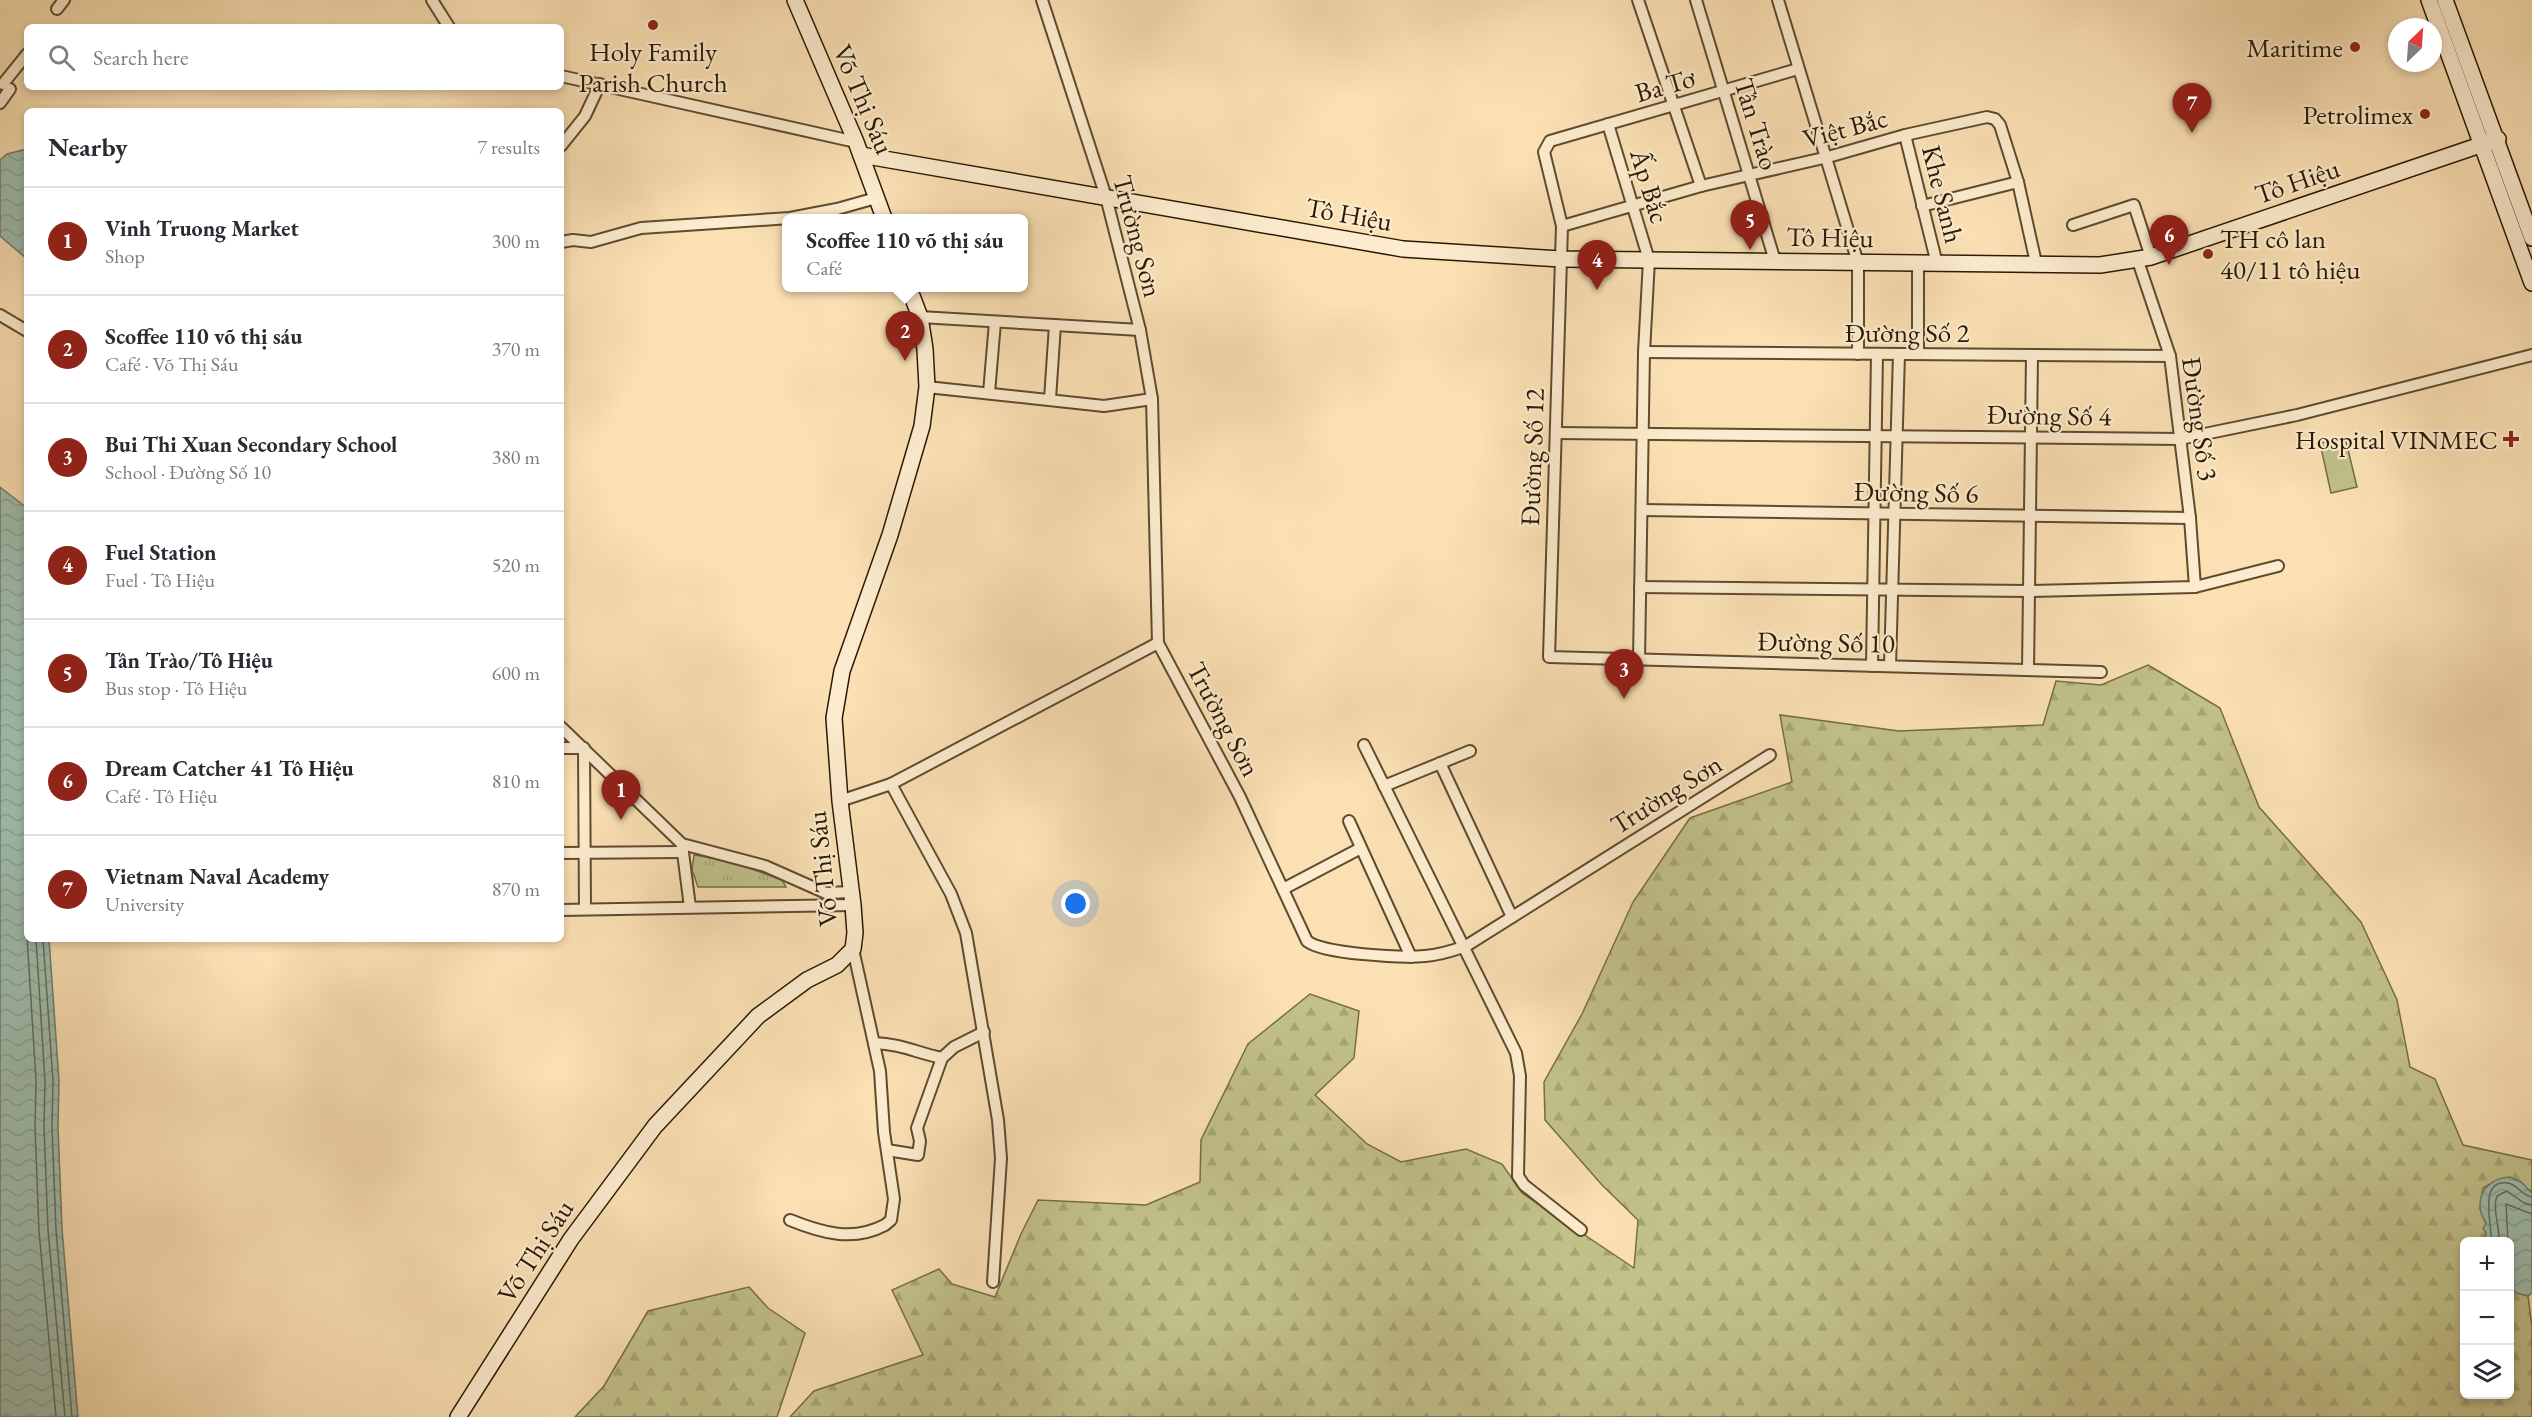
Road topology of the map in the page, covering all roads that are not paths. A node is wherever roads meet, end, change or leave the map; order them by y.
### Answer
1 (432, 0) edge
2 (795, 0) edge
3 (1042, 0) edge
4 (1638, 0) edge
5 (1696, 0) edge
6 (1778, 0) edge
7 (2429, 0) edge
8 (2445, 0) edge
9 (447, 24) edge
10 (24, 59) edge
11 (1798, 69) junction
12 (564, 77) edge
13 (600, 84) junction
14 (1724, 91) junction
15 (0, 103) edge
16 (1675, 105) junction
17 (1608, 124) junction
18 (1905, 135) junction
19 (2498, 139) junction
20 (564, 142) edge
21 (2482, 144) junction
22 (1546, 145) joint
23 (858, 149) junction
24 (1828, 157) junction
25 (1749, 175) junction
26 (2018, 183) junction
27 (1701, 186) junction
28 (1106, 197) junction
29 (876, 198) junction
30 (1632, 205) junction
31 (1922, 206) junction
32 (811, 214) edge
33 (882, 214) edge
34 (782, 217) edge
35 (2073, 225) dead end
36 (1562, 226) junction
37 (2532, 238) edge
38 (564, 242) edge
39 (1562, 259) junction
40 (2144, 259) junction
41 (1649, 260) junction
42 (1775, 261) junction
43 (1858, 263) junction
44 (2036, 263) junction
45 (1918, 264) junction
46 (1937, 264) junction
47 (2532, 283) edge
48 (911, 292) edge
49 (0, 315) edge
50 (920, 317) junction
51 (995, 322) junction
52 (1055, 325) junction
53 (24, 329) edge
54 (1140, 330) junction
55 (1644, 352) junction
56 (1858, 354) junction
57 (1876, 354) junction
58 (1899, 354) junction
59 (1918, 354) junction
60 (2032, 355) junction
61 (2532, 355) edge
62 (2170, 356) junction
63 (927, 387) junction
64 (989, 393) junction
65 (1050, 399) junction
66 (1152, 399) junction
67 (1556, 433) junction
68 (1643, 433) junction
69 (1875, 434) junction
70 (1896, 435) junction
71 (2031, 437) junction
72 (2180, 439) junction
73 (1641, 510) junction
74 (1874, 514) junction
75 (1894, 514) junction
76 (2030, 516) junction
77 (2190, 518) junction
78 (2278, 566) dead end
79 (1640, 587) junction
80 (2195, 587) junction
81 (1873, 590) junction
82 (1892, 590) junction
83 (2029, 591) junction
84 (1158, 643) junction
85 (1549, 657) joint
86 (1639, 660) junction
87 (1872, 666) junction
88 (1890, 666) junction
89 (2028, 670) junction
90 (2101, 672) dead end
91 (564, 729) edge
92 (1364, 745) dead end
93 (564, 748) edge
94 (584, 748) junction
95 (1470, 751) dead end
96 (1770, 755) dead end
97 (1440, 763) junction
98 (891, 784) junction
99 (1384, 786) junction
100 (840, 801) junction
101 (1349, 821) dead end
102 (682, 848) junction
103 (1361, 848) junction
104 (564, 853) edge
105 (585, 853) junction
106 (1283, 889) junction
107 (853, 898) junction
108 (690, 907) junction
109 (585, 909) junction
110 (564, 910) edge
111 (1512, 917) junction
112 (1466, 946) junction
113 (853, 949) junction
114 (1411, 957) junction
115 (984, 1032) junction
116 (874, 1043) junction
117 (942, 1058) junction
118 (887, 1150) junction
119 (790, 1220) dead end
120 (1581, 1230) dead end
121 (993, 1282) dead end
122 (458, 1417) edge

1 - 9 street
2 - 23 main road, Võ Thị Sáu
3 - 28 street, Trường Sơn
4 - 16 street
5 - 14 street, Tân Trào
6 - 11 street
7 - 21 main road
8 - 19 main road
10 - 15 street
11 - 14 street, Ba Tơ
11 - 24 street
12 - 13 street
13 - 20 street
13 - 23 street
14 - 16 street, Ba Tơ
14 - 25 street, Tân Trào
16 - 17 street, Ba Tơ
16 - 27 street
17 - 22 street, Ba Tơ
17 - 30 street, Ấp Bắc
18 - 24 street, Việt Bắc
18 - 26 street, Việt Bắc
18 - 31 street, Khe Sanh
19 - 21 main road, Tô Hiệu
19 - 37 main road
21 - 40 main road, Tô Hiệu
21 - 47 main road
22 - 36 street, Đường Số 12
23 - 28 main road, Tô Hiệu
23 - 29 main road, Võ Thị Sáu
24 - 25 street, Việt Bắc
24 - 43 street
25 - 27 street, Việt Bắc
25 - 42 street, Tân Trào
26 - 31 street
26 - 44 street, Việt Bắc
27 - 30 street, Việt Bắc
28 - 39 main road, Tô Hiệu
28 - 54 street, Trường Sơn
29 - 32 street
29 - 33 main road, Võ Thị Sáu
30 - 36 street, Việt Bắc
30 - 41 street, Ấp Bắc
31 - 46 street, Khe Sanh
34 - 38 street
35 - 40 street, Đường Số 3
36 - 39 street, Đường Số 12
39 - 41 main road, Tô Hiệu
39 - 67 street, Đường Số 12
40 - 44 main road, Tô Hiệu
40 - 62 street, Đường Số 3
41 - 42 main road, Tô Hiệu
41 - 55 street
42 - 43 main road, Tô Hiệu
43 - 45 main road, Tô Hiệu
43 - 56 street
44 - 46 main road, Tô Hiệu
45 - 46 main road, Tô Hiệu
45 - 59 street
48 - 50 main road, Võ Thị Sáu
49 - 53 street
50 - 51 street
50 - 63 main road, Võ Thị Sáu
51 - 52 street
51 - 64 street
52 - 54 street
52 - 65 street
54 - 66 street, Trường Sơn
55 - 56 street, Đường Số 2
55 - 68 street
56 - 57 street, Đường Số 2
57 - 58 street, Đường Số 2
57 - 69 street
58 - 59 street, Đường Số 2
58 - 70 street
59 - 60 street, Đường Số 2
60 - 62 street, Đường Số 2
60 - 71 street
61 - 72 street, Đường Số 4
62 - 72 street, Đường Số 3
63 - 64 street
63 - 100 main road, Võ Thị Sáu
64 - 65 street
65 - 66 street
66 - 84 street, Trường Sơn
67 - 68 street, Đường Số 4
67 - 85 street, Đường Số 12
68 - 69 street, Đường Số 4
68 - 73 street
69 - 70 street, Đường Số 4
69 - 74 street
70 - 71 street, Đường Số 4
70 - 75 street
71 - 72 street, Đường Số 4
71 - 76 street
72 - 77 street, Đường Số 3
73 - 74 street, Đường Số 6
73 - 79 street
74 - 75 street, Đường Số 6
74 - 81 street
75 - 76 street, Đường Số 6
75 - 82 street
76 - 77 street, Đường Số 6
76 - 83 street
77 - 80 street, Đường Số 3
78 - 80 street
79 - 81 street
79 - 86 street
80 - 83 street
81 - 82 street
81 - 87 street
82 - 83 street
82 - 88 street
83 - 89 street
84 - 98 street
84 - 106 street, Trường Sơn
85 - 86 street, Đường Số 10
86 - 87 street, Đường Số 10
87 - 88 street, Đường Số 10
88 - 89 street, Đường Số 10
89 - 90 street, Đường Số 10
91 - 94 street
92 - 99 street
93 - 94 street
94 - 102 street
94 - 105 street
95 - 97 street
96 - 111 street, Trường Sơn
97 - 99 street
97 - 111 street
98 - 100 street
98 - 115 street
99 - 112 street
100 - 107 main road, Võ Thị Sáu
101 - 103 street
102 - 105 street
102 - 107 street
102 - 108 street
103 - 106 street
103 - 114 street
104 - 105 street
105 - 109 street
106 - 114 street, Trường Sơn
107 - 108 street
107 - 113 main road, Võ Thị Sáu
108 - 109 street
109 - 110 street
111 - 112 street, Trường Sơn
112 - 114 street, Trường Sơn
112 - 120 street
113 - 116 street
113 - 122 main road, Võ Thị Sáu
115 - 117 street
115 - 121 street
116 - 117 street
116 - 118 street
117 - 118 street
118 - 119 street

